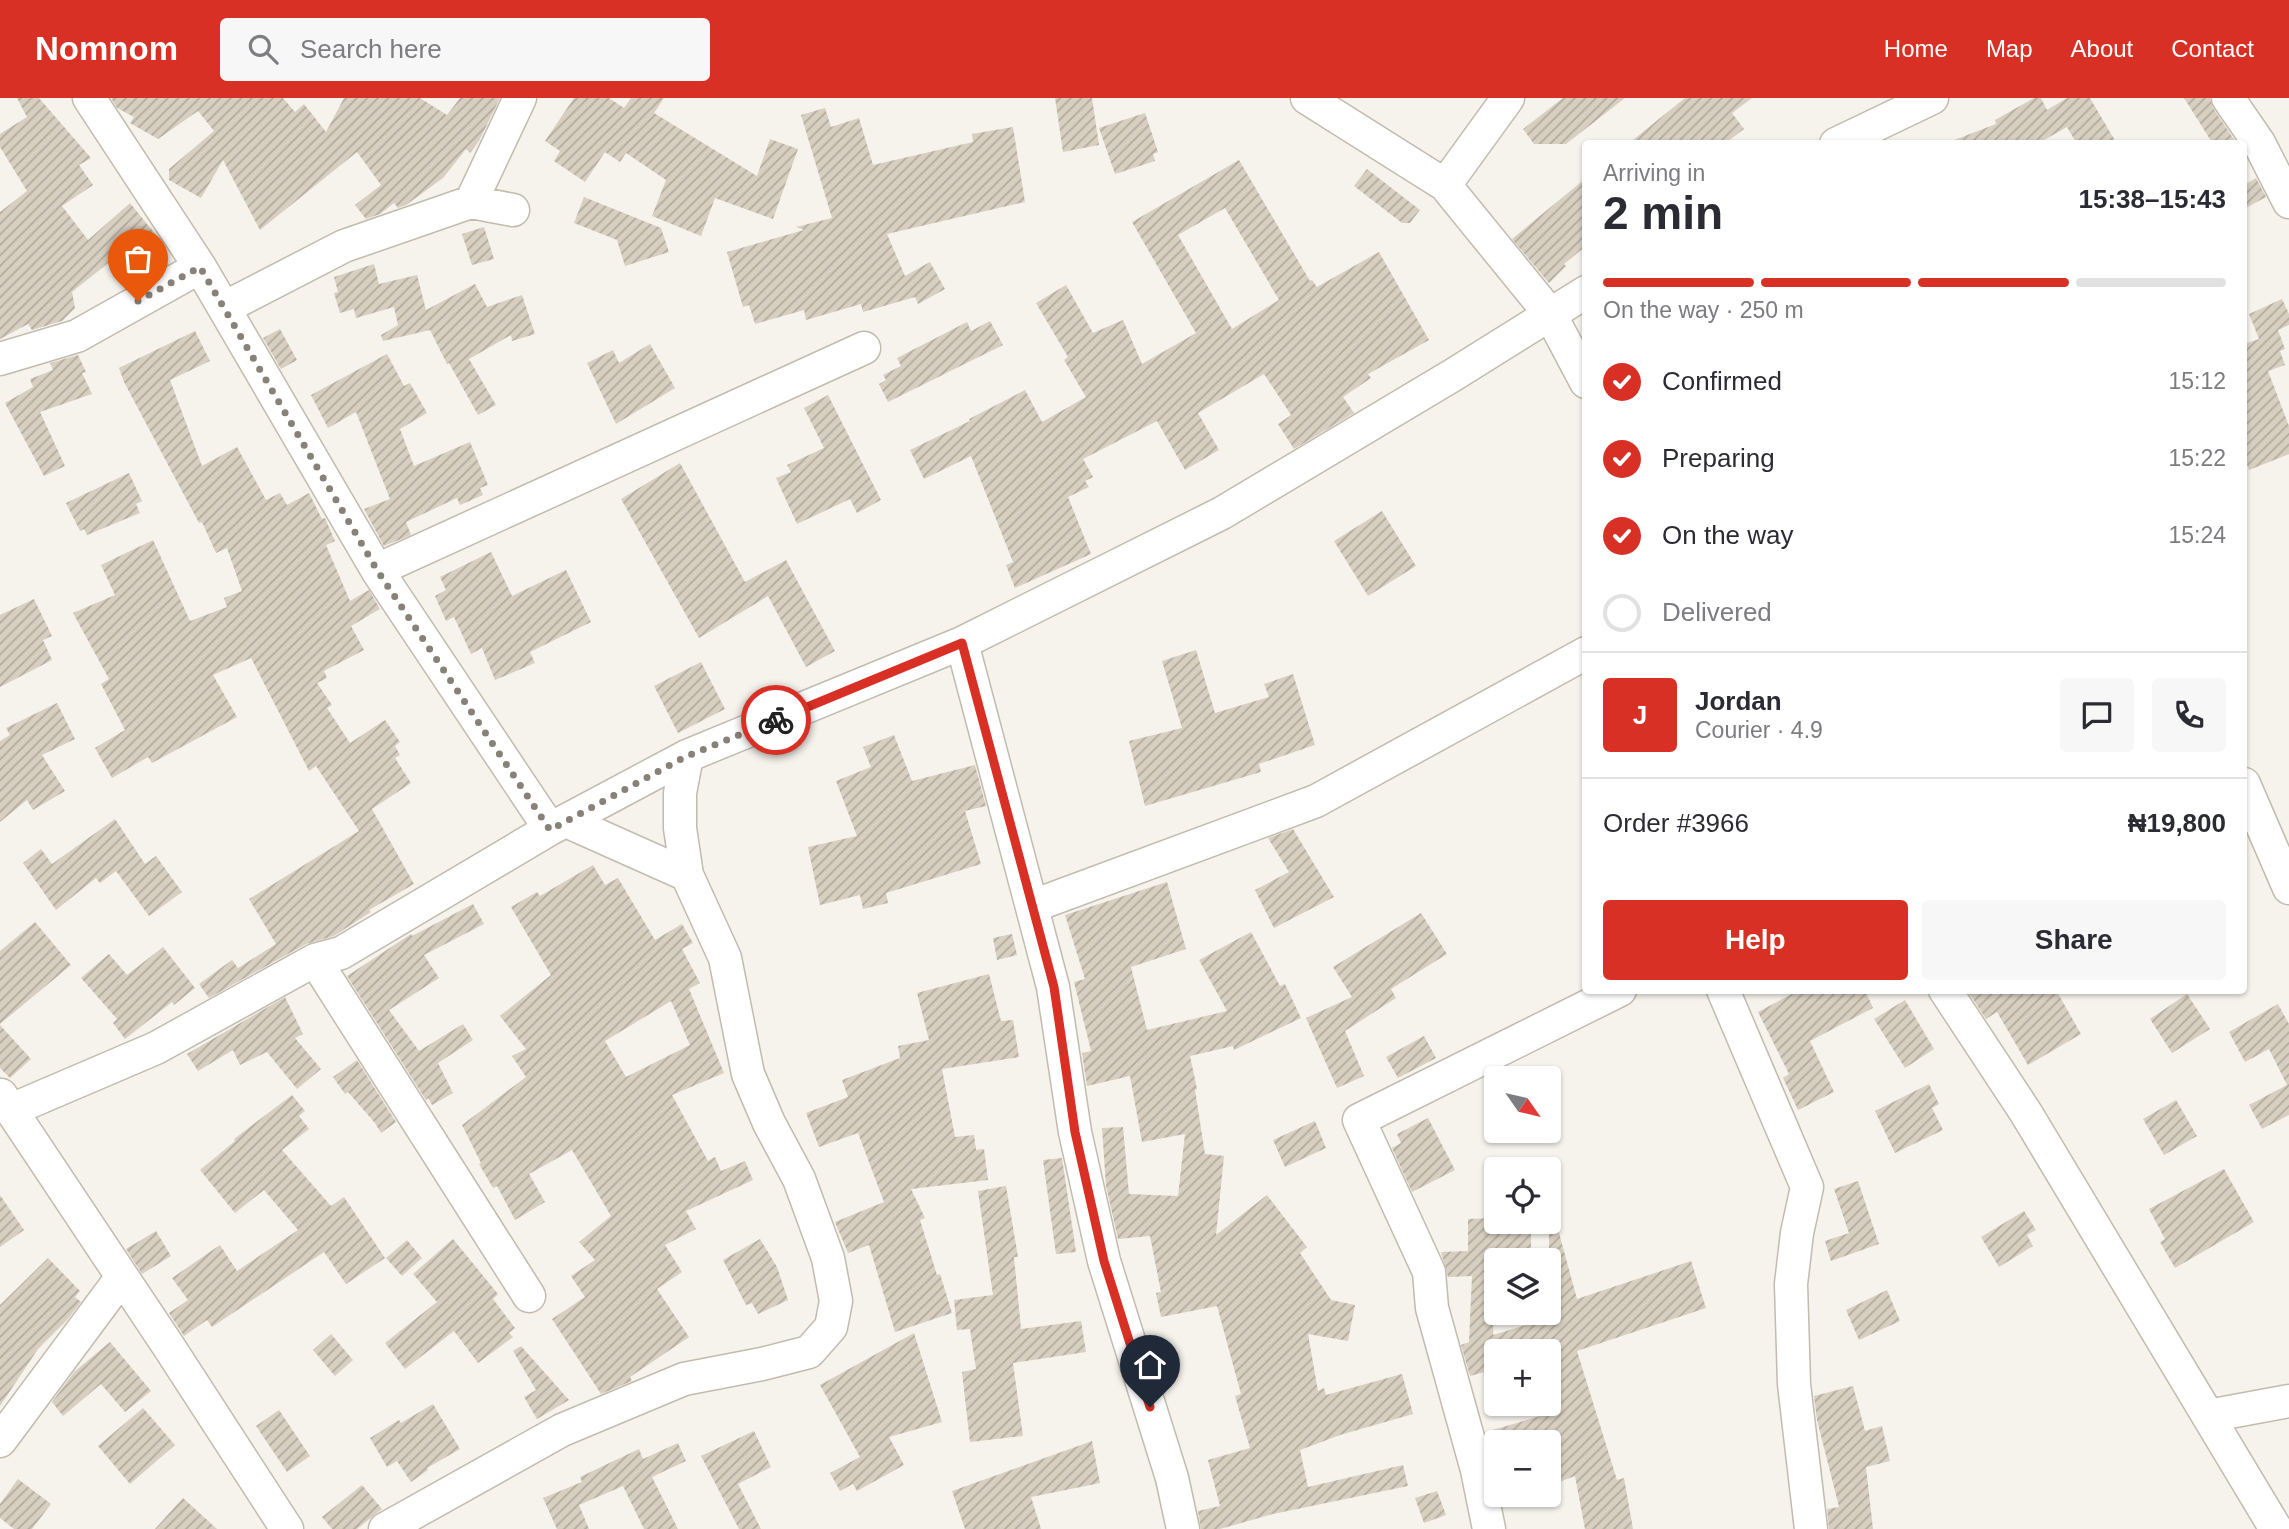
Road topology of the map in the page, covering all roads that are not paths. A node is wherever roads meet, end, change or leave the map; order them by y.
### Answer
1 (89, 98) edge
2 (520, 98) edge
3 (1307, 98) edge
4 (1508, 98) edge
5 (1932, 98) edge
6 (2228, 98) edge
7 (1843, 140) edge
8 (1445, 185) junction
9 (471, 202) junction
10 (2289, 202) edge
11 (513, 210) dead end
12 (200, 267) junction
13 (1582, 294) edge
14 (224, 308) junction
15 (1550, 314) junction
16 (864, 348) dead end
17 (0, 359) edge
18 (1582, 374) edge
19 (377, 570) junction
20 (962, 643) junction
21 (1582, 655) edge
22 (687, 756) junction
23 (2247, 791) edge
24 (558, 825) junction
25 (687, 875) junction
26 (2289, 888) edge
27 (1033, 906) junction
28 (315, 960) junction
29 (1611, 994) edge
30 (1725, 994) edge
31 (1948, 994) edge
32 (6, 1102) edge
33 (122, 1277) junction
34 (529, 1296) dead end
35 (2289, 1401) edge
36 (2208, 1416) junction
37 (0, 1441) edge
38 (287, 1529) edge
39 (385, 1529) edge
40 (1183, 1529) edge
41 (1489, 1529) edge
42 (1811, 1529) edge
43 (2276, 1529) edge

1 - 12 street
2 - 9 street
3 - 8 street
4 - 8 street
5 - 7 street
6 - 10 street
8 - 15 street
9 - 11 street
9 - 14 street
12 - 14 street
12 - 17 street
13 - 15 street
14 - 19 street
15 - 18 street
15 - 20 street
16 - 19 street
19 - 24 street
20 - 22 street
20 - 27 street
21 - 27 street
22 - 24 street
22 - 25 street
23 - 26 street
24 - 25 street
24 - 28 street
25 - 39 street
27 - 40 street
28 - 32 street
28 - 34 street
29 - 41 street
30 - 42 street
31 - 36 street
32 - 33 street
33 - 37 street
33 - 38 street
35 - 36 street
36 - 43 street

